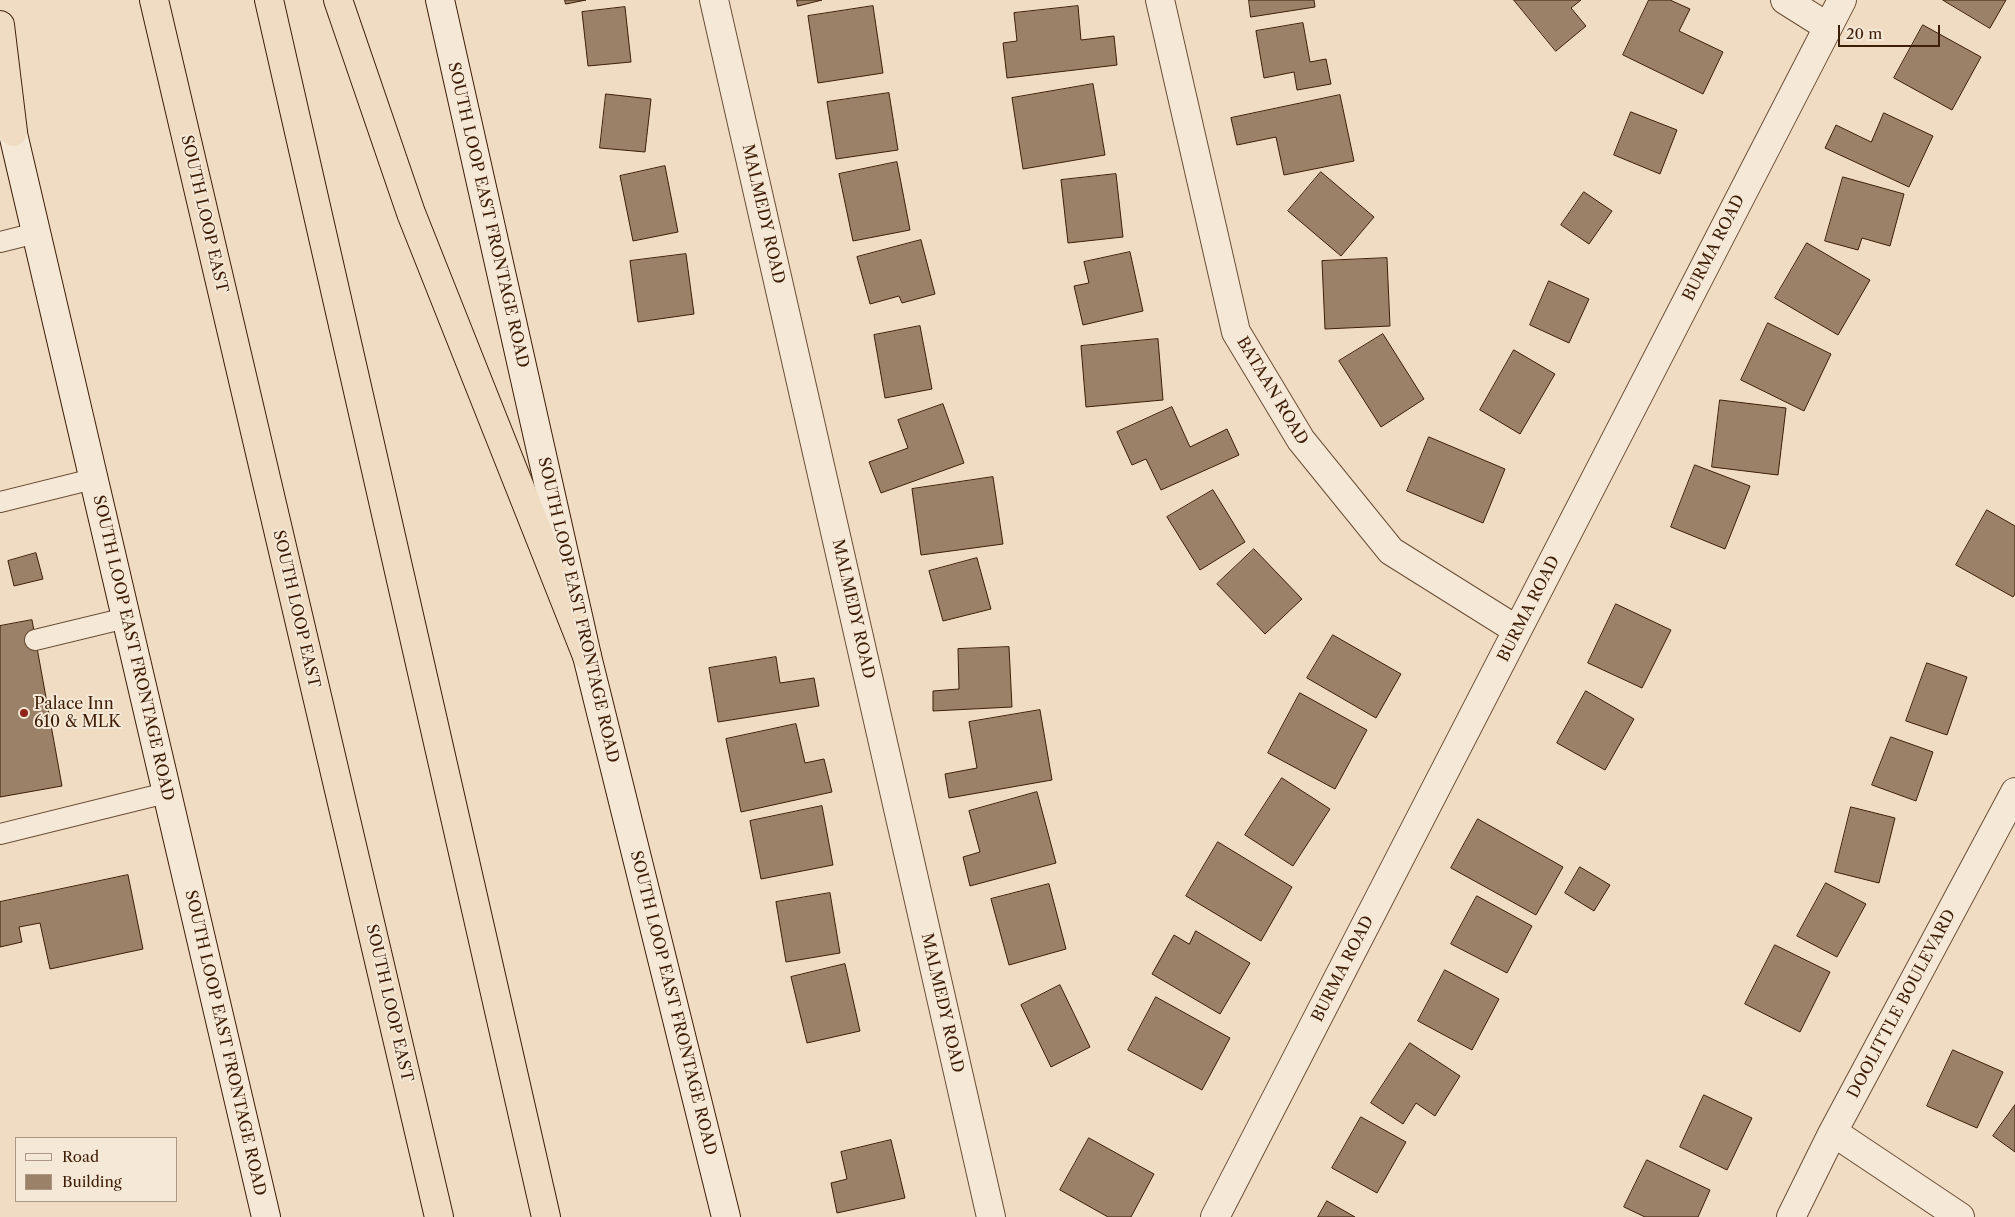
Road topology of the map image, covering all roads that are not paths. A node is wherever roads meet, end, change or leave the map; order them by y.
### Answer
1 (154, 0) edge
2 (269, 0) edge
3 (338, 0) edge
4 (440, 0) edge
5 (714, 0) edge
6 (1160, 0) edge
7 (1784, 0) edge
8 (1842, 0) edge
9 (0, 25) edge
10 (1828, 27) junction
11 (0, 79) edge
12 (13, 132) junction
13 (36, 233) junction
14 (0, 242) edge
15 (93, 479) junction
16 (0, 502) edge
17 (126, 618) junction
18 (1518, 630) junction
19 (35, 640) dead end
20 (587, 656) junction
21 (2015, 792) edge
22 (166, 793) junction
23 (0, 834) edge
24 (1833, 1132) junction
25 (266, 1217) edge
26 (439, 1217) edge
27 (546, 1217) edge
28 (726, 1217) edge
29 (991, 1217) edge
30 (1215, 1217) edge
31 (1791, 1217) edge
32 (1960, 1217) edge

1 - 26 highway, SOUTH LOOP EAST
2 - 27 highway
3 - 20 highway
4 - 20 street, SOUTH LOOP EAST FRONTAGE ROAD
5 - 29 street, MALMEDY ROAD
6 - 18 street, BATAAN ROAD
7 - 10 street
8 - 10 street, BURMA ROAD
9 - 12 highway
10 - 18 street, BURMA ROAD
11 - 12 street, SOUTH LOOP EAST FRONTAGE ROAD
12 - 13 street, SOUTH LOOP EAST FRONTAGE ROAD
13 - 14 lane
13 - 15 street, SOUTH LOOP EAST FRONTAGE ROAD
15 - 16 lane
15 - 17 street, SOUTH LOOP EAST FRONTAGE ROAD
17 - 19 lane
17 - 22 street, SOUTH LOOP EAST FRONTAGE ROAD
18 - 30 street, BURMA ROAD
20 - 28 street, SOUTH LOOP EAST FRONTAGE ROAD
21 - 24 street, DOOLITTLE BOULEVARD
22 - 23 lane
22 - 25 street, SOUTH LOOP EAST FRONTAGE ROAD
24 - 31 street, DOOLITTLE BOULEVARD
24 - 32 street

